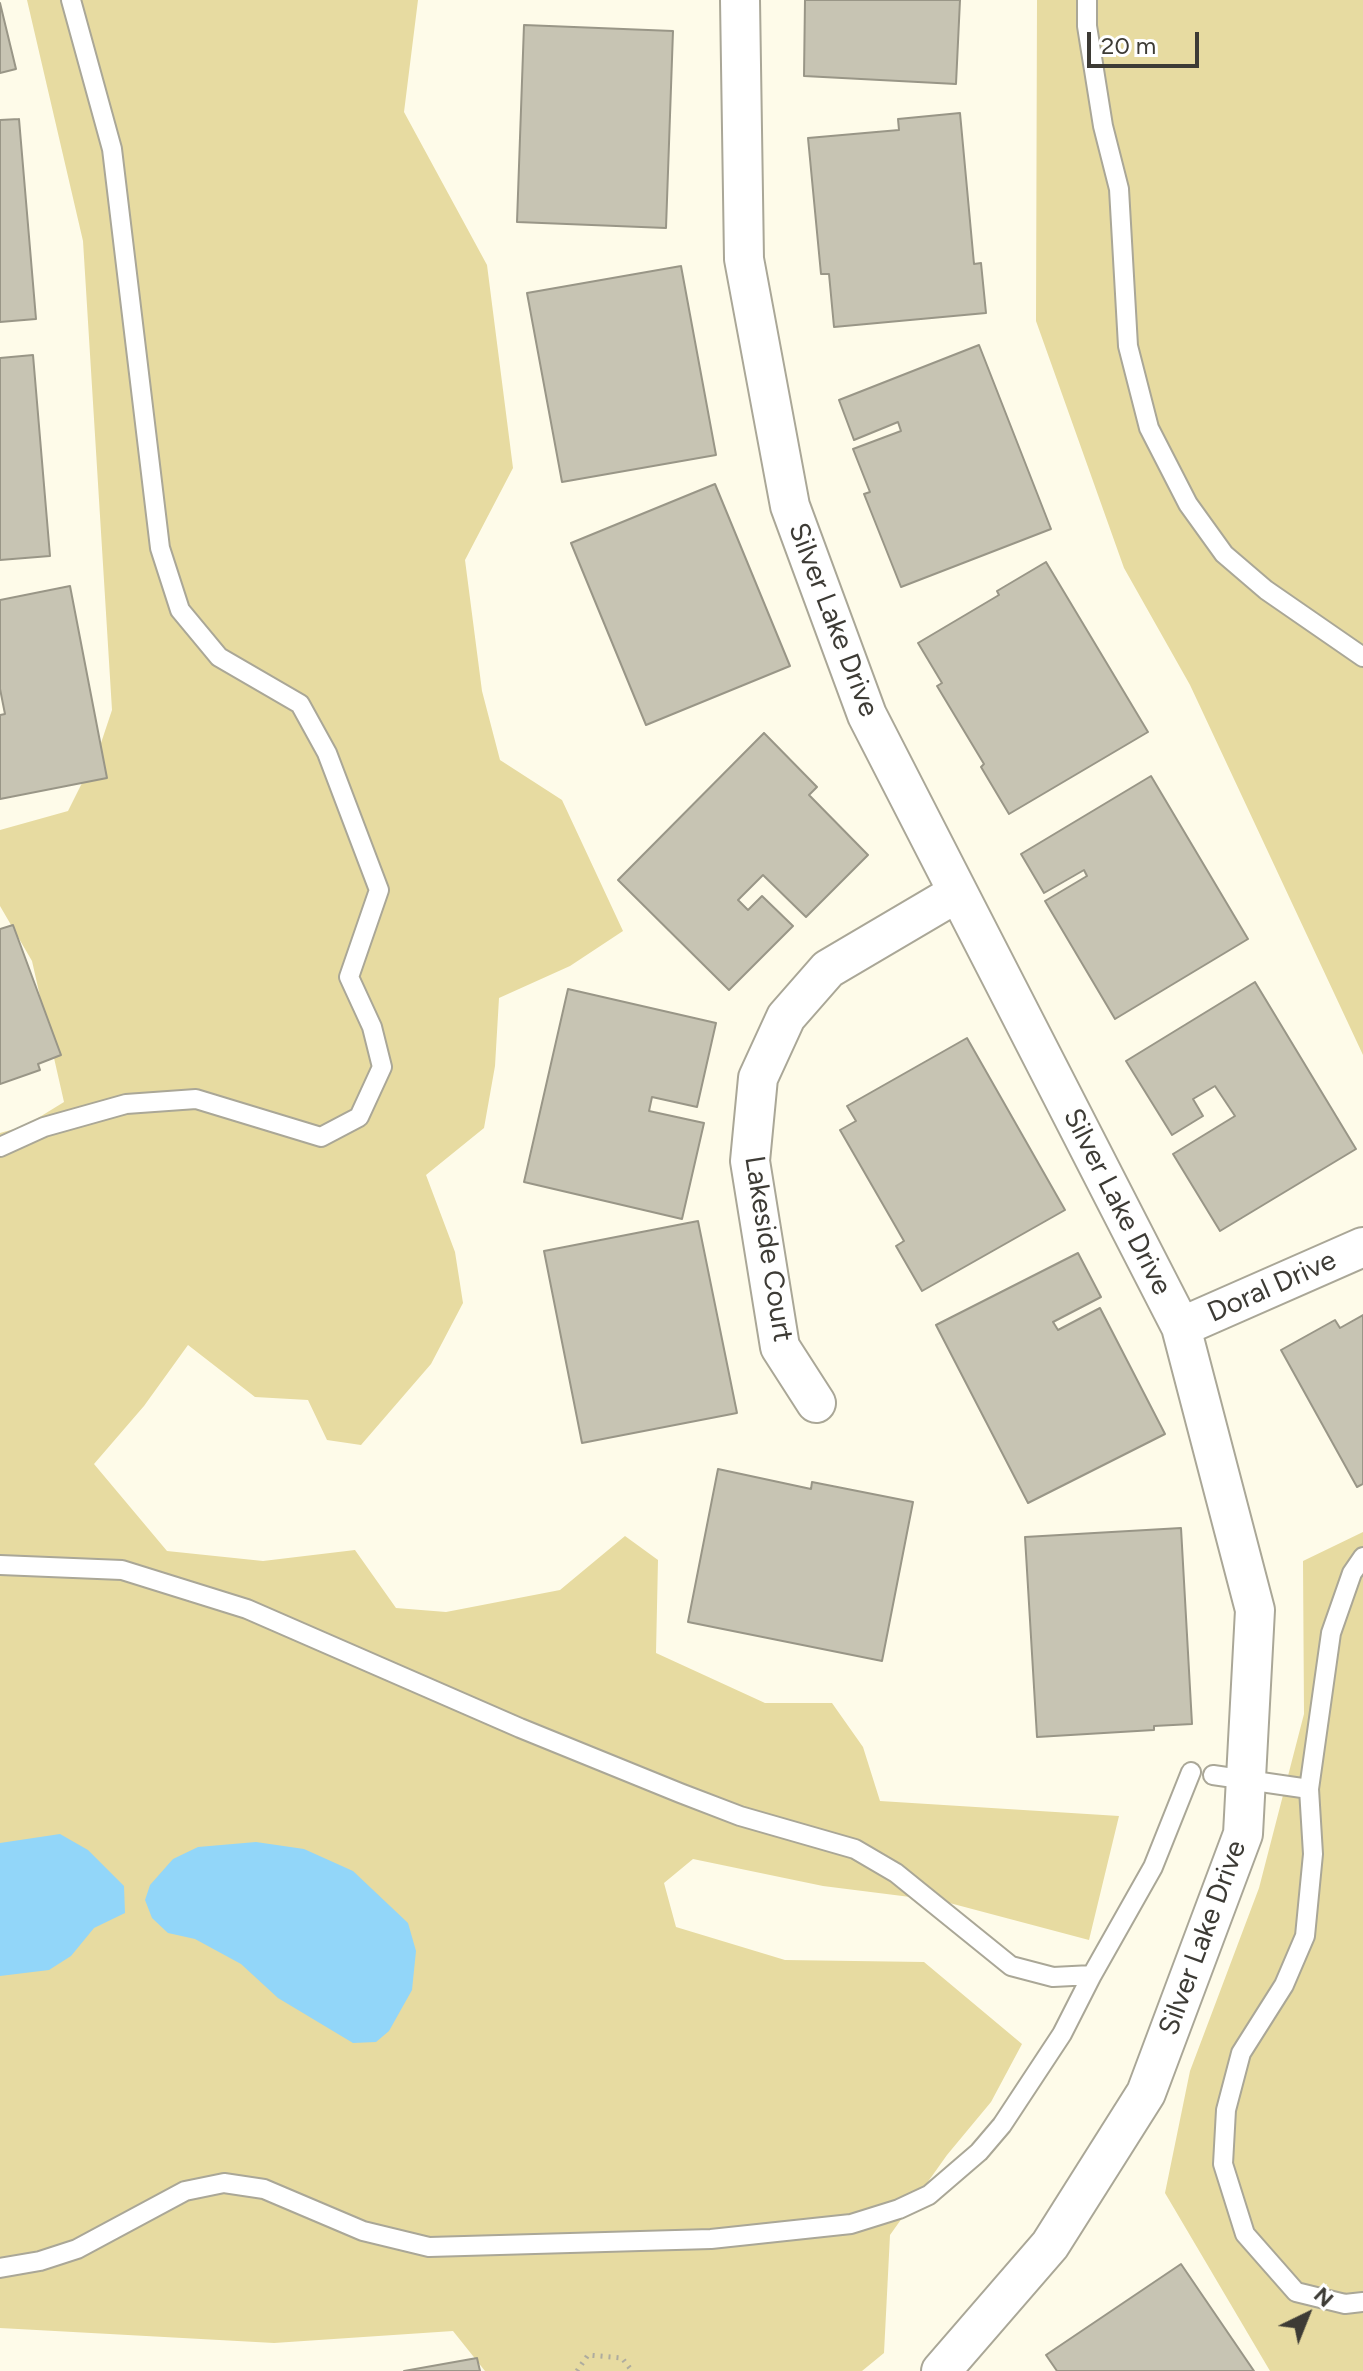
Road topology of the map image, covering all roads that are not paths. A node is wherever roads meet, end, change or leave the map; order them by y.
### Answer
1 (71, 0) edge
2 (740, 0) edge
3 (1087, 0) edge
4 (1363, 657) edge
5 (957, 893) junction
6 (0, 1147) edge
7 (1363, 1247) edge
8 (1181, 1327) junction
9 (816, 1403) dead end
10 (1363, 1557) edge
11 (0, 1565) edge
12 (1191, 1772) dead end
13 (1230, 1776) junction
14 (1309, 1789) junction
15 (1092, 1975) junction
16 (0, 2268) edge
17 (1363, 2302) edge
18 (950, 2368) edge

1 - 6 lane
2 - 5 street, Silver Lake Drive
3 - 4 lane
5 - 8 street, Silver Lake Drive
5 - 9 street, Lakeside Court
7 - 8 street, Doral Drive
8 - 13 street, Silver Lake Drive
10 - 14 lane
11 - 15 lane
12 - 15 lane
13 - 14 lane
13 - 18 street, Silver Lake Drive
14 - 17 lane
15 - 16 lane

